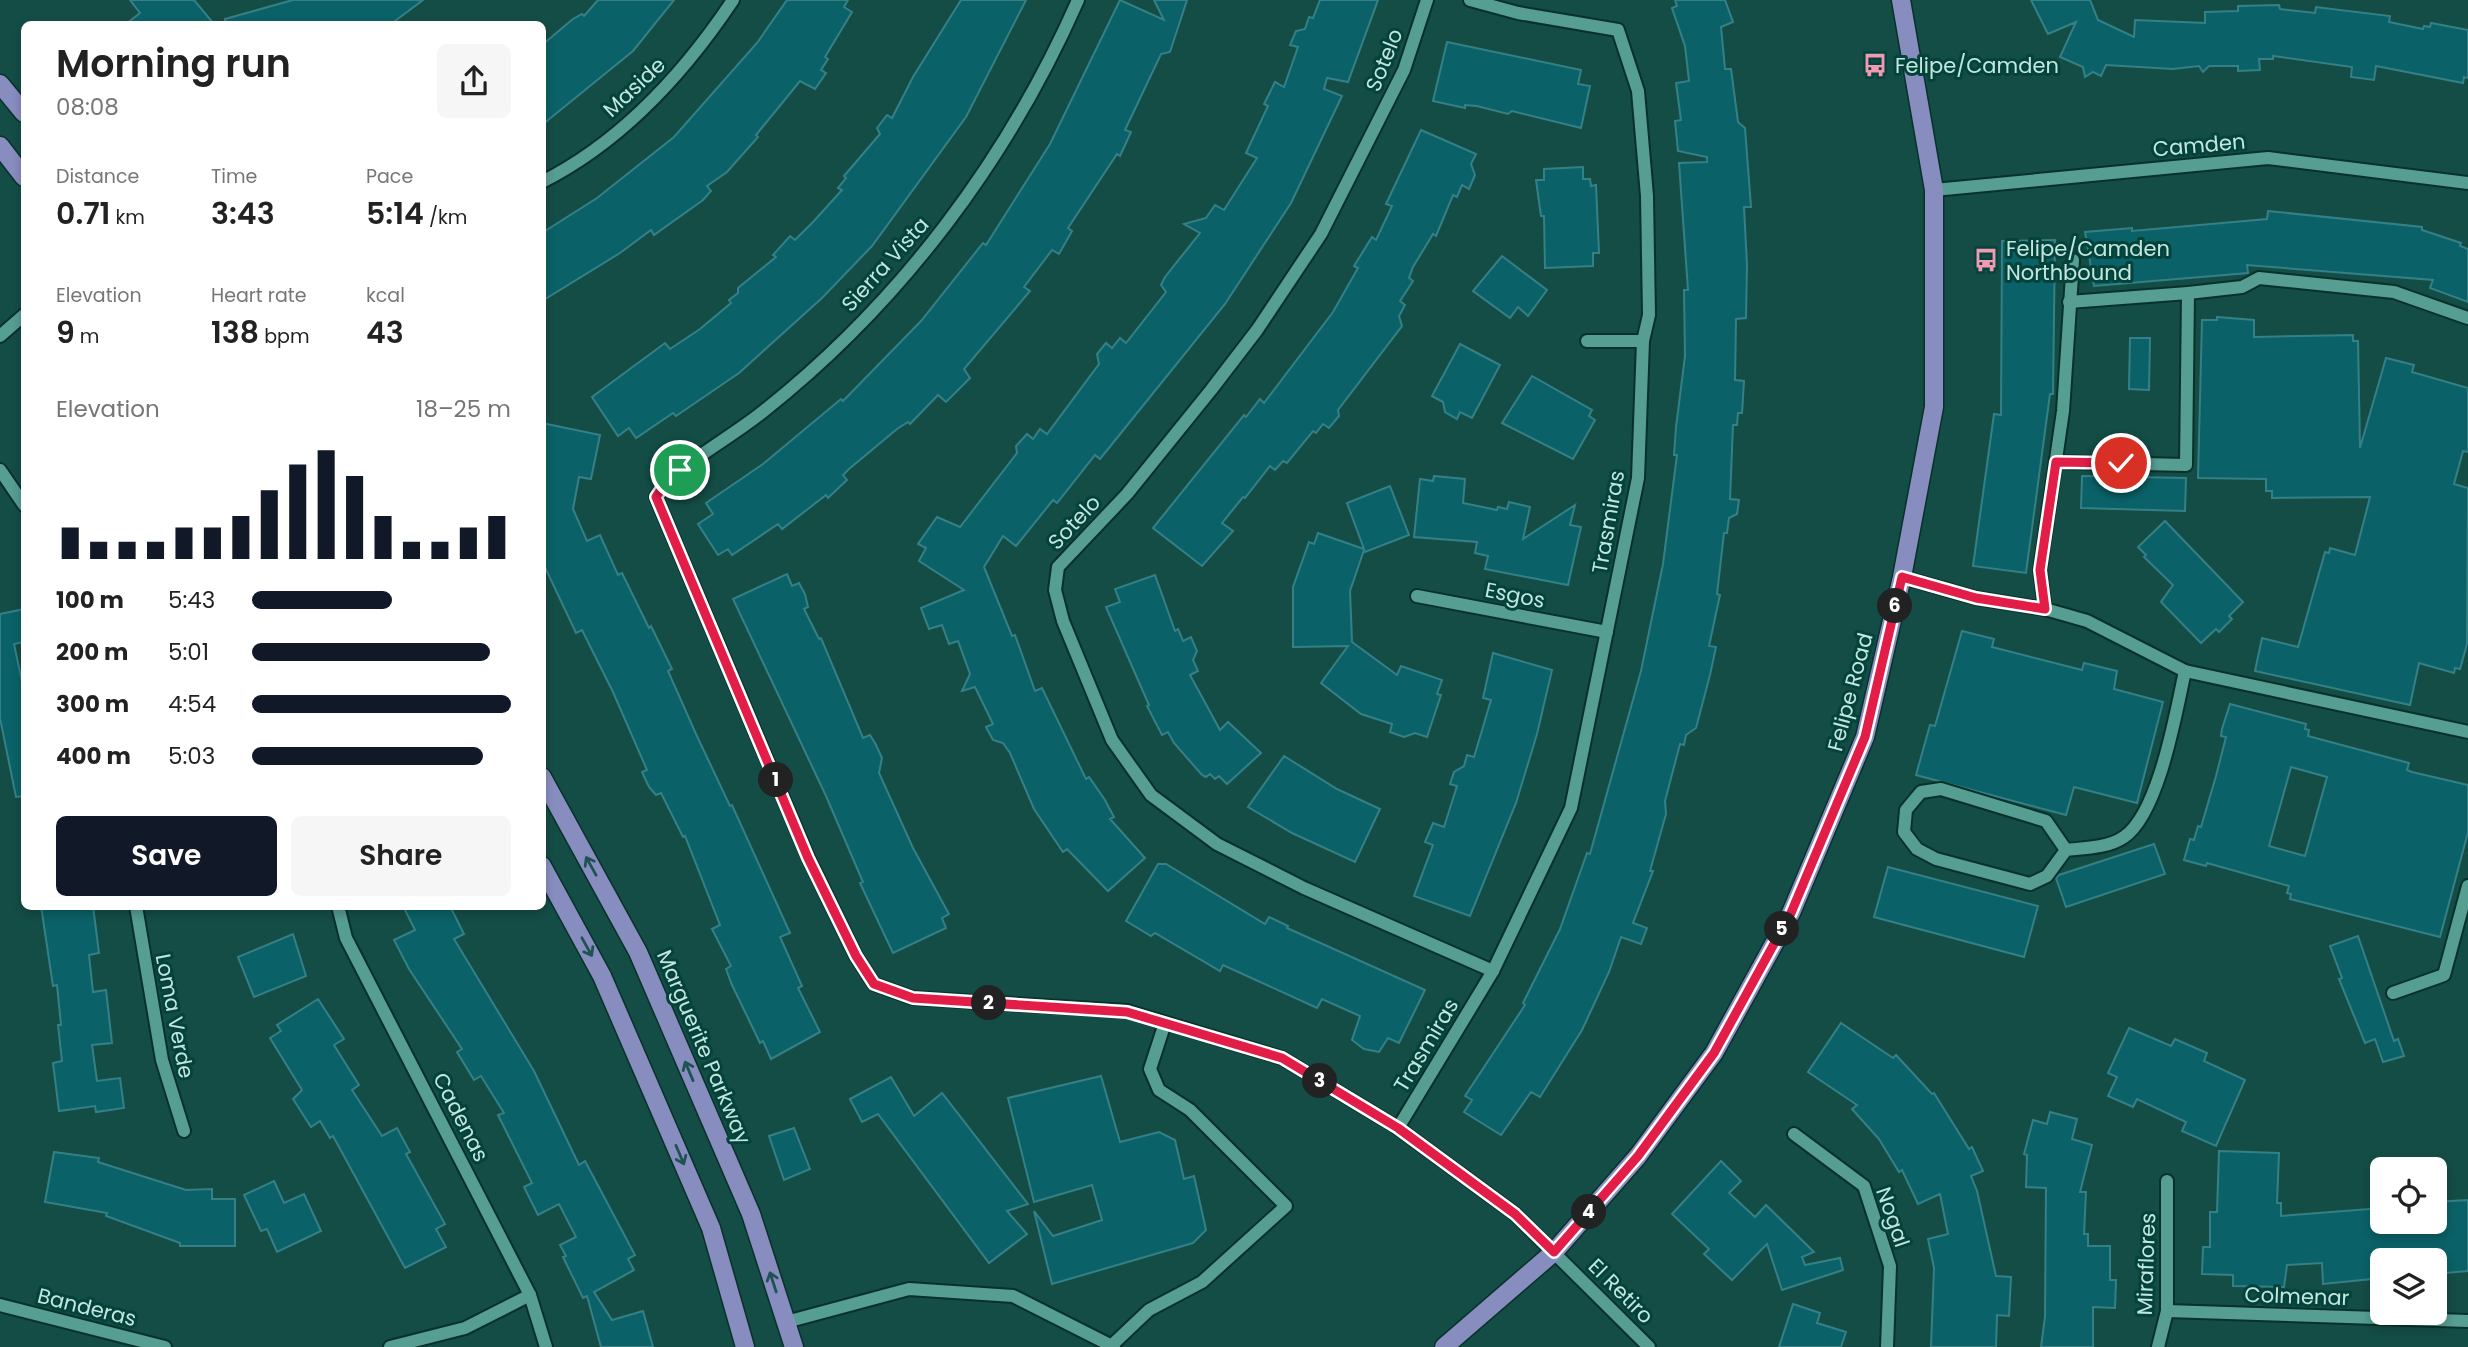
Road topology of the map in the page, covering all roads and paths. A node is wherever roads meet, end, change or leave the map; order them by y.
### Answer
1 (733, 0) edge
2 (1078, 0) edge
3 (1427, 0) edge
4 (1470, 0) edge
5 (1902, 0) edge
6 (0, 84) edge
7 (21, 109) edge
8 (0, 146) edge
9 (21, 173) edge
10 (546, 179) edge
11 (2468, 183) edge
12 (1934, 190) junction
13 (2073, 260) dead end
14 (2188, 293) junction
15 (2069, 302) junction
16 (21, 318) edge
17 (2468, 318) edge
18 (0, 336) edge
19 (1587, 341) dead end
20 (1643, 341) junction
21 (2056, 462) junction
22 (0, 470) edge
23 (656, 497) joint
24 (21, 501) edge
25 (1902, 577) junction
26 (1417, 596) dead end
27 (2045, 609) junction
28 (1607, 632) junction
29 (2185, 671) junction
30 (2468, 733) edge
31 (546, 784) edge
32 (2066, 850) junction
33 (546, 873) edge
34 (2468, 886) edge
35 (137, 910) edge
36 (339, 910) edge
37 (1493, 971) junction
38 (2393, 993) dead end
39 (1165, 1023) junction
40 (1398, 1128) junction
41 (184, 1131) dead end
42 (1794, 1134) dead end
43 (2167, 1181) dead end
44 (1554, 1252) junction
45 (530, 1295) junction
46 (0, 1305) edge
47 (2167, 1311) junction
48 (2468, 1321) edge
49 (786, 1322) junction
50 (1113, 1346) edge
51 (165, 1347) edge
52 (390, 1347) edge
53 (546, 1347) edge
54 (745, 1347) edge
55 (794, 1347) edge
56 (1444, 1347) edge
57 (1649, 1347) edge
58 (1887, 1347) edge
59 (2158, 1347) edge

1 - 10 street, Maside
2 - 23 street, Sierra Vista
3 - 37 street, Sotelo
4 - 20 street, Trasmiras
5 - 12 main road, Felipe Road
6 - 7 main road
8 - 9 main road
11 - 12 street, Camden
12 - 25 main road, Felipe Road
13 - 15 street
14 - 15 street
14 - 17 street
14 - 21 street
15 - 21 street
16 - 18 street
19 - 20 street
20 - 28 street, Trasmiras
21 - 27 street
22 - 24 street
23 - 39 street, El Retiro
25 - 27 street
25 - 44 main road, Felipe Road
26 - 28 street, Esgos
27 - 29 street
28 - 37 street, Trasmiras
29 - 30 street
29 - 32 street
49 -> 31 main road, Marguerite Parkway
32 - 32 street
33 -> 54 main road
34 - 38 street
35 - 41 street, Loma Verde
36 - 45 street, Cadenas
37 - 40 street, Trasmiras
39 - 40 street, El Retiro
39 - 50 street
40 - 44 street, El Retiro
42 - 58 street, Nogal
43 - 47 street, Miraflores
44 - 56 main road, Felipe Road
44 - 57 street, El Retiro
45 - 52 street
45 - 53 street, Cadenas
46 - 51 street, Banderas
47 - 48 street, Colmenar
47 - 59 street, Miraflores
49 - 50 street
49 - 55 main road, Marguerite Parkway

